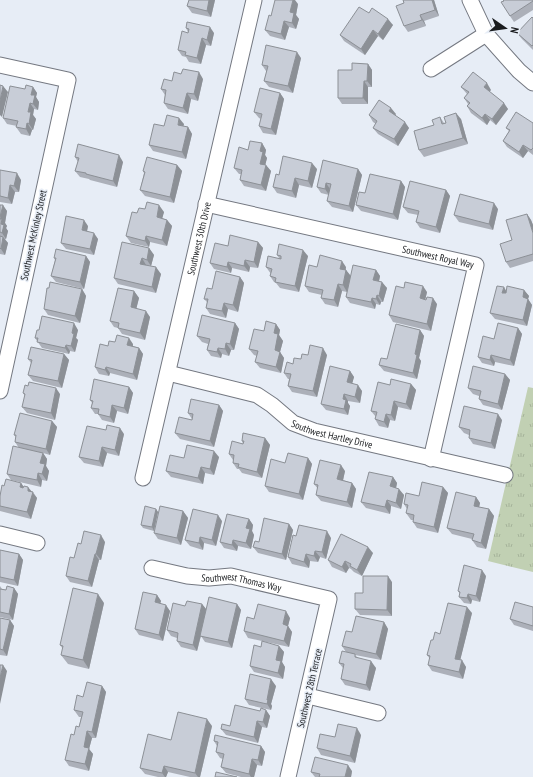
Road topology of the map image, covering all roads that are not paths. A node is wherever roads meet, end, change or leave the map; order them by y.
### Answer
1 (254, 0) edge
2 (470, 0) edge
3 (486, 34) junction
4 (0, 65) edge
5 (432, 69) dead end
6 (533, 83) edge
7 (206, 204) junction
8 (5, 344) edge
9 (168, 372) junction
10 (0, 391) edge
11 (431, 459) junction
12 (505, 475) dead end
13 (144, 478) dead end
14 (0, 534) edge
15 (37, 543) dead end
16 (152, 568) dead end
17 (330, 599) joint
18 (308, 696) junction
19 (378, 713) dead end
20 (288, 777) edge

1 - 7 street, Southwest 30th Drive
2 - 3 street
3 - 5 street
3 - 6 street
4 - 8 street, Southwest McKinley Street
7 - 9 street, Southwest 30th Drive
7 - 11 street, Southwest Royal Way
8 - 10 street, Southwest McKinley Street
9 - 11 street, Southwest Hartley Drive
9 - 13 street, Southwest 30th Drive
11 - 12 street, Southwest Hartley Drive
14 - 15 street
16 - 17 street, Southwest Thomas Way
17 - 18 street, Southwest 28th Terrace
18 - 19 street
18 - 20 street, Southwest 28th Terrace

